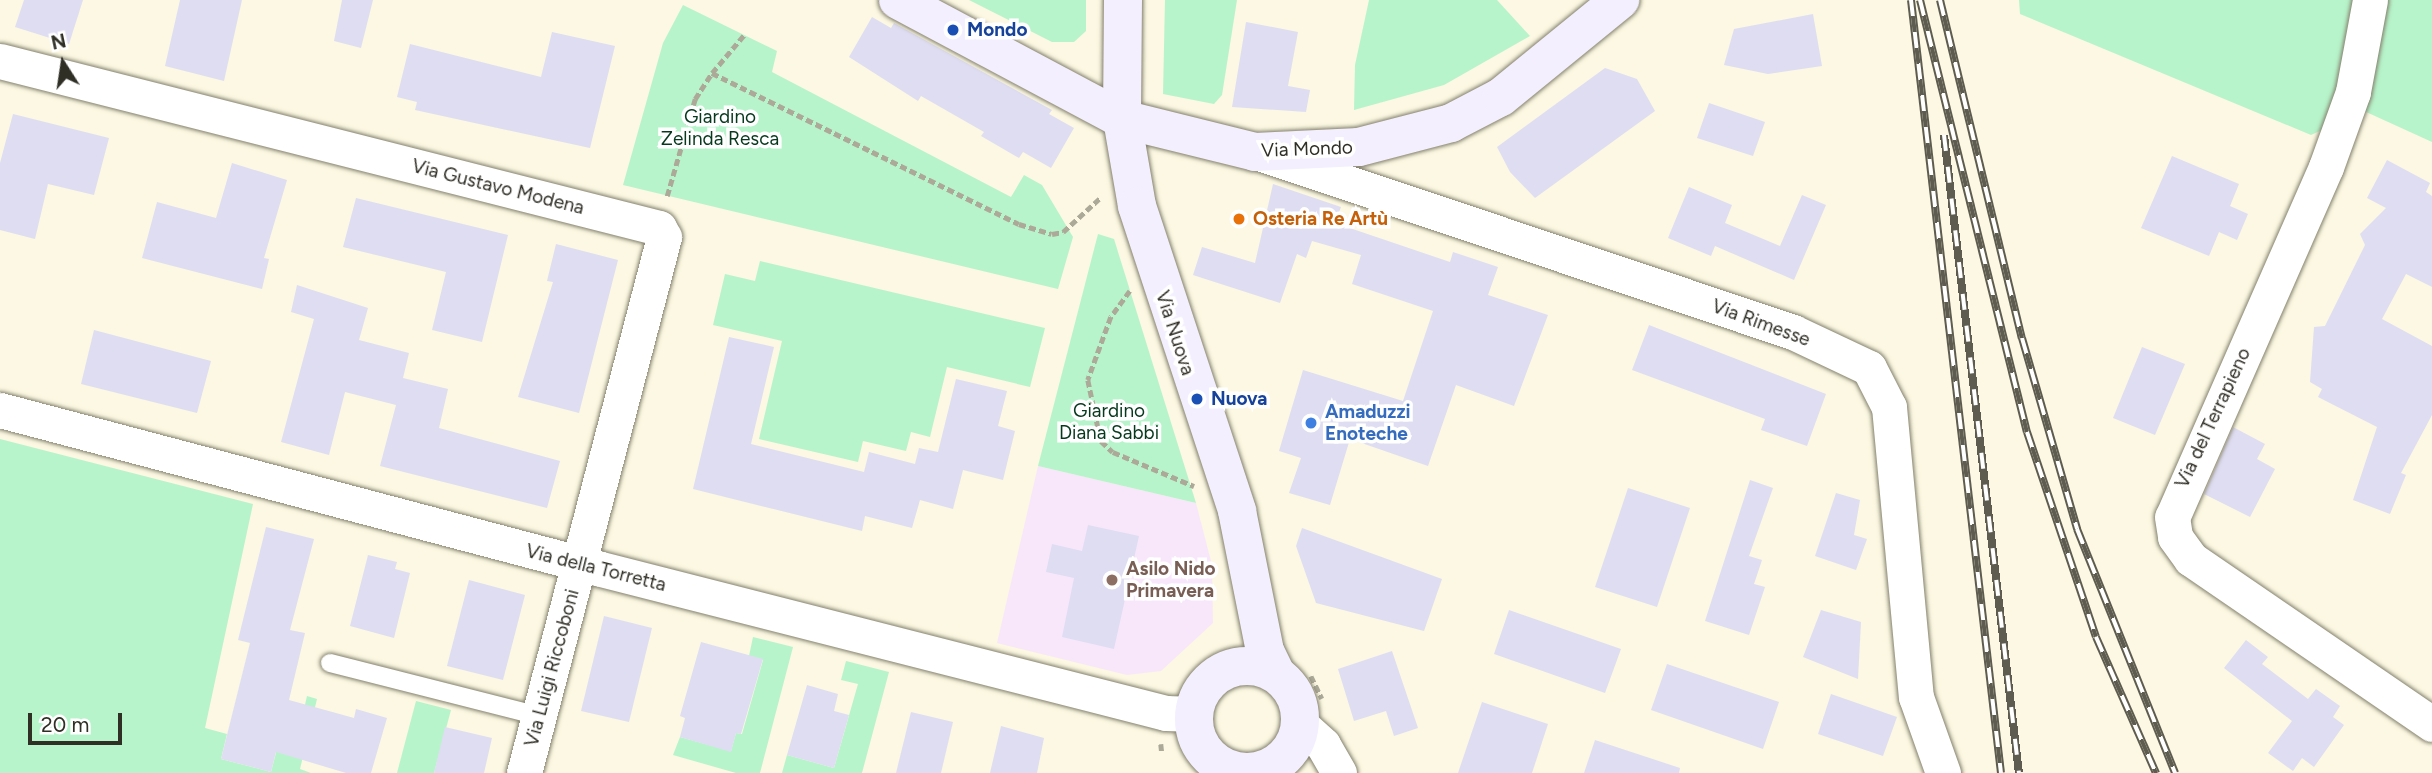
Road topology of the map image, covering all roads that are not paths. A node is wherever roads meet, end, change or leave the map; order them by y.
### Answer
1 (898, 0) edge
2 (1123, 0) edge
3 (1620, 0) edge
4 (2370, 0) edge
5 (0, 61) edge
6 (1122, 119) junction
7 (1255, 152) junction
8 (0, 410) edge
9 (1244, 543) junction
10 (579, 564) junction
11 (330, 663) dead end
12 (1276, 674) junction
13 (1214, 677) junction
14 (1194, 714) junction
15 (539, 716) junction
16 (2432, 724) edge
17 (1293, 749) edge
18 (1238, 772) edge
19 (524, 773) edge
20 (1339, 773) edge
21 (1943, 773) edge

1 - 6 main road, Via Mondo
2 - 6 main road, Via Nuova
3 - 7 main road, Via Mondo
4 - 16 street, Via del Terrapieno
5 - 10 street, Via Gustavo Modena
6 - 7 main road, Via Mondo
6 - 9 main road, Via Nuova
7 - 21 street, Via Rimesse
8 - 10 street, Via della Torretta
9 - 12 main road, Via Nuova
9 - 13 main road, Via Nuova
10 - 14 street, Via della Torretta
10 - 15 street, Via Luigi Riccoboni
11 - 15 lane
12 - 13 main road
12 - 17 main road
13 - 14 main road
14 - 18 main road
15 - 19 street, Via Luigi Riccoboni
17 - 18 main road
17 - 20 street

